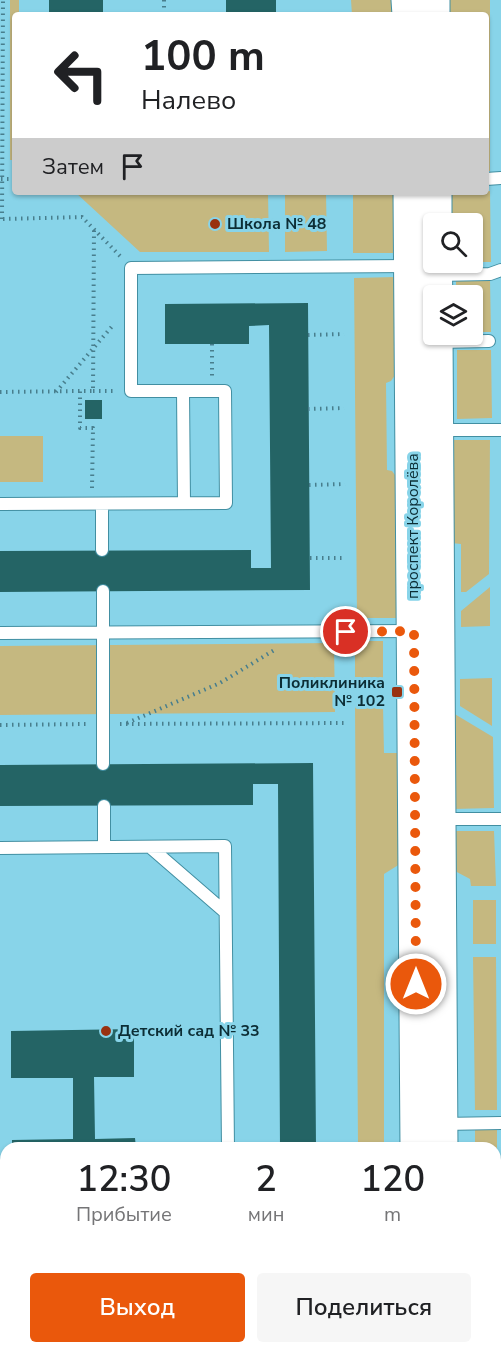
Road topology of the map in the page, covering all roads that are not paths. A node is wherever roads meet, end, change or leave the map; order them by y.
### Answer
1 (411, 195) edge
2 (435, 195) edge
3 (435, 213) edge
4 (501, 270) edge
5 (426, 274) edge
6 (483, 341) edge
7 (489, 341) dead end
8 (435, 345) edge
9 (183, 391) junction
10 (424, 430) junction
11 (501, 430) edge
12 (184, 503) junction
13 (0, 504) edge
14 (97, 504) junction
15 (102, 550) dead end
16 (103, 591) dead end
17 (414, 631) junction
18 (0, 633) edge
19 (102, 633) junction
20 (103, 764) dead end
21 (104, 806) dead end
22 (426, 819) junction
23 (501, 819) edge
24 (104, 847) junction
25 (150, 847) junction
26 (0, 848) edge
27 (225, 912) junction
28 (501, 1123) edge
29 (429, 1136) edge
30 (228, 1142) edge

1 - 5 street, проспект Королёва
2 - 3 street
4 - 5 lane
5 - 9 lane
5 - 10 street, проспект Королёва
6 - 7 lane
8 - 10 street, проспект Королёва
9 - 12 lane
9 - 12 lane
10 - 11 lane
10 - 17 street, проспект Королёва
10 - 22 street, проспект Королёва
12 - 14 lane
13 - 14 lane
14 - 15 lane
16 - 19 lane
17 - 19 lane
17 - 22 street, проспект Королёва
18 - 19 lane
19 - 20 lane
21 - 24 lane
22 - 23 lane
22 - 29 street, проспект Королёва
24 - 25 lane
24 - 26 lane
25 - 27 lane
25 - 27 lane
27 - 30 lane
28 - 29 lane

